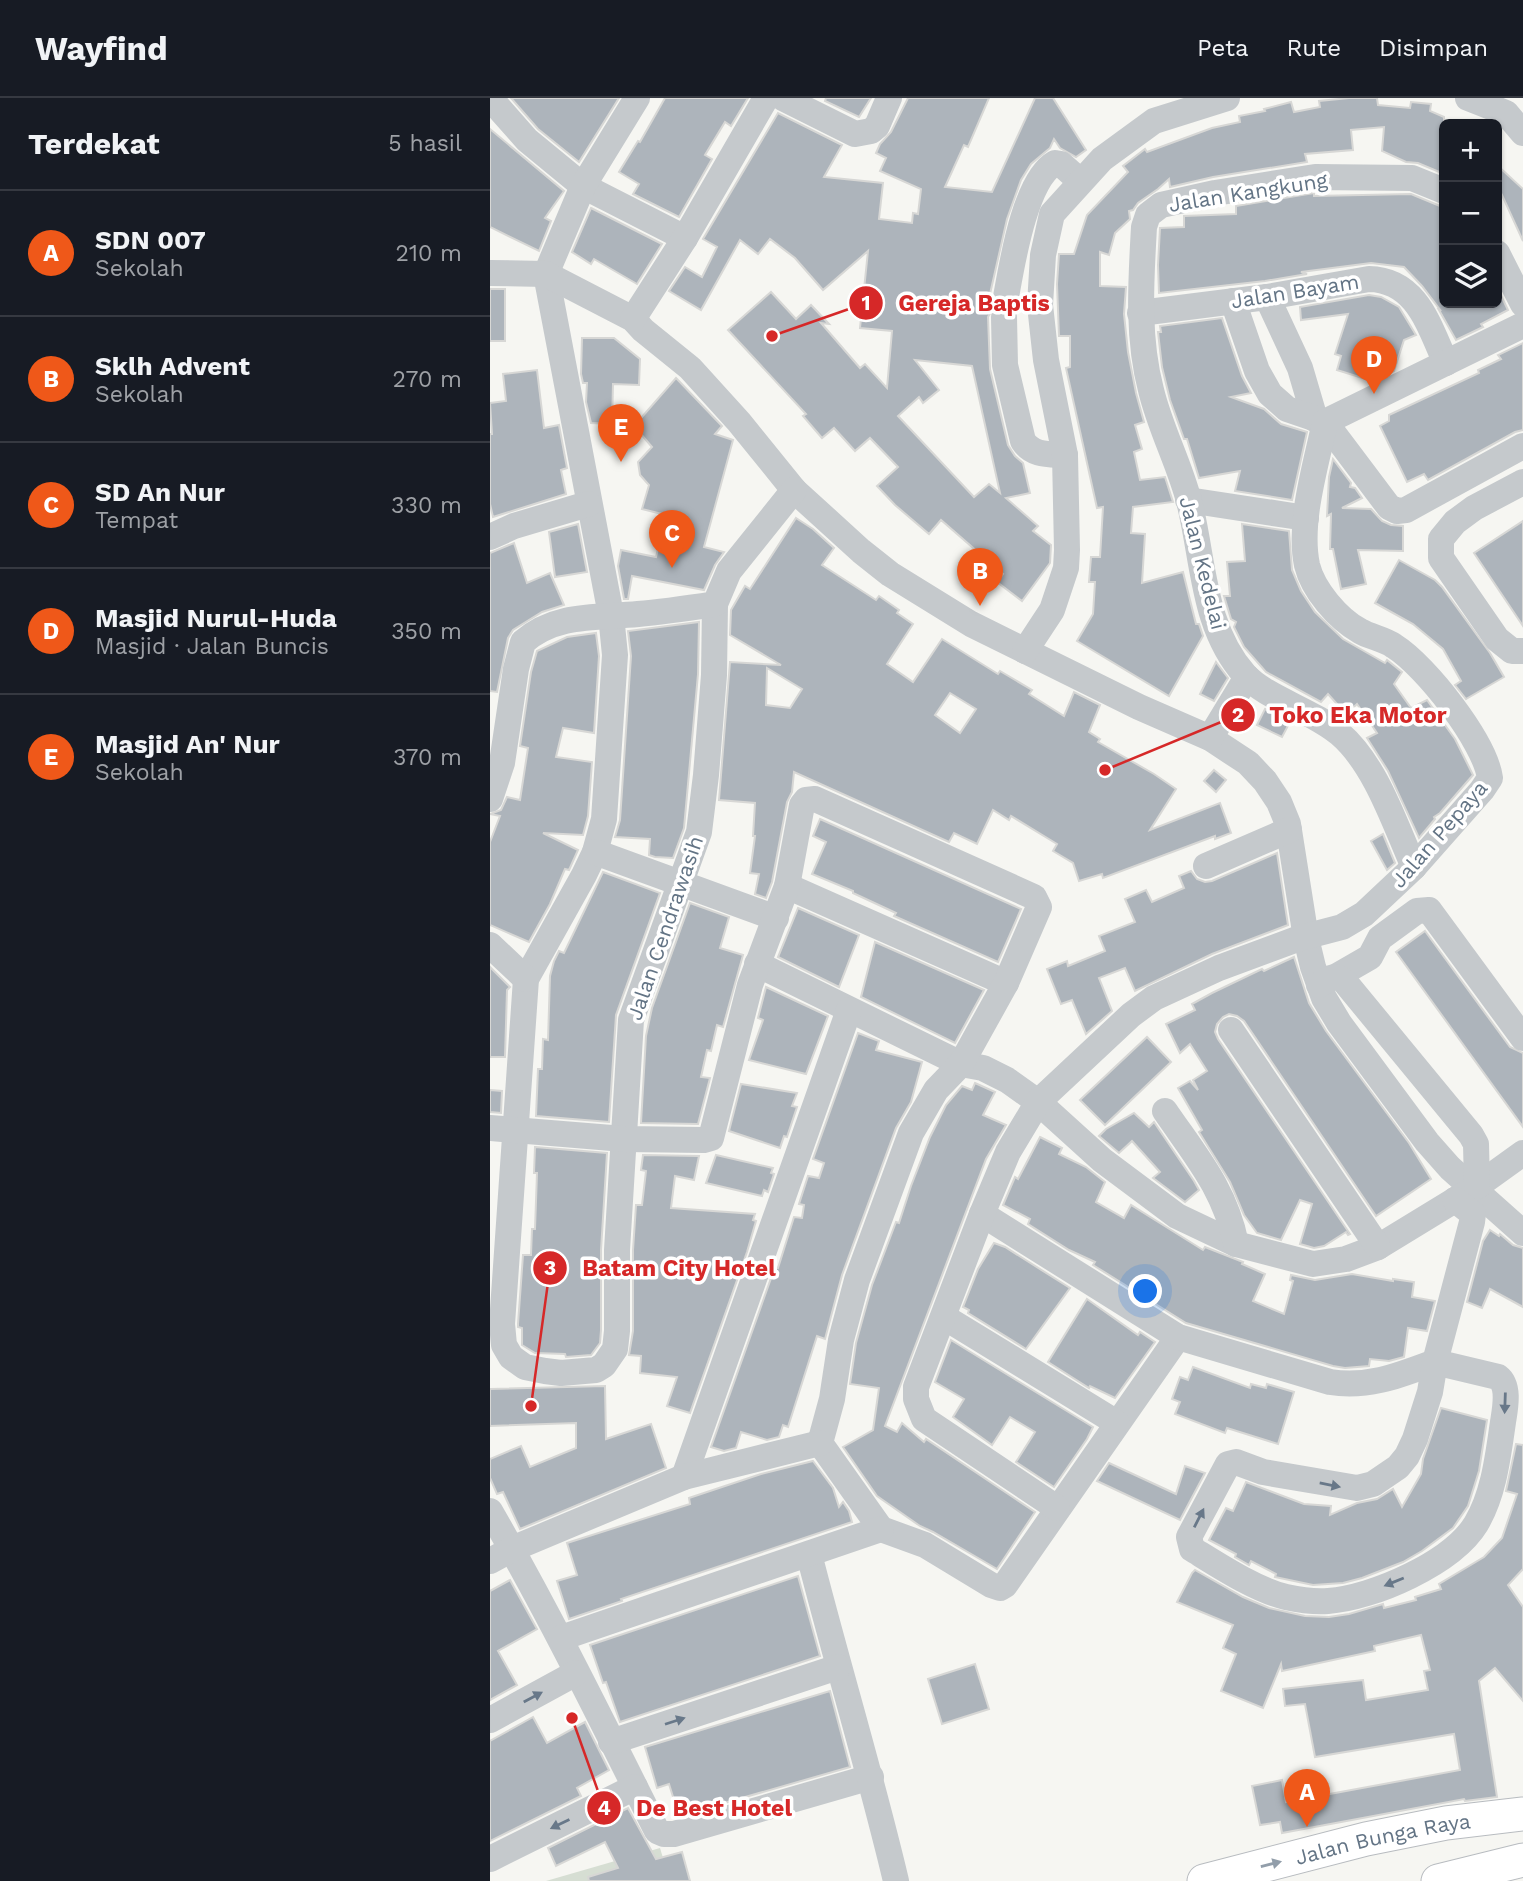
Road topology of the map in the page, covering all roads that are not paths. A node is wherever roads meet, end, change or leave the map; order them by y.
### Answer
1 (490, 98) edge
2 (637, 98) edge
3 (766, 98) edge
4 (783, 98) edge
5 (889, 98) edge
6 (1227, 98) edge
7 (1468, 98) edge
8 (1515, 122) edge
9 (1080, 181) junction
10 (583, 186) junction
11 (1439, 189) edge
12 (1144, 227) joint
13 (685, 238) junction
14 (1502, 263) edge
15 (490, 273) edge
16 (546, 274) junction
17 (1267, 296) junction
18 (1233, 301) junction
19 (1523, 304) edge
20 (1140, 313) junction
21 (633, 319) junction
22 (1523, 325) edge
23 (1446, 363) junction
24 (1320, 420) junction
25 (1523, 446) edge
26 (1065, 455) junction
27 (1523, 482) edge
28 (794, 489) junction
29 (1188, 500) junction
30 (588, 504) junction
31 (1306, 518) junction
32 (490, 537) edge
33 (715, 604) junction
34 (611, 615) junction
35 (1025, 651) junction
36 (1523, 651) edge
37 (1247, 677) junction
38 (1210, 738) junction
39 (490, 799) edge
40 (1289, 830) junction
41 (595, 852) junction
42 (1206, 866) dead end
43 (1414, 867) junction
44 (681, 885) junction
45 (787, 886) junction
46 (776, 918) junction
47 (1306, 938) junction
48 (490, 944) edge
49 (757, 964) junction
50 (526, 979) junction
51 (1328, 980) junction
52 (1006, 983) junction
53 (849, 1010) junction
54 (1231, 1030) dead end
55 (1523, 1038) edge
56 (961, 1064) junction
57 (1038, 1102) junction
58 (1165, 1111) dead end
59 (490, 1128) edge
60 (517, 1131) junction
61 (624, 1139) junction
62 (1523, 1153) edge
63 (1468, 1192) junction
64 (982, 1214) junction
65 (1523, 1233) edge
66 (1236, 1244) junction
67 (1378, 1247) junction
68 (944, 1317) junction
69 (1178, 1337) junction
70 (1435, 1362) junction
71 (1117, 1423) junction
72 (820, 1443) junction
73 (684, 1477) junction
74 (866, 1508) junction
75 (1057, 1508) junction
76 (490, 1511) edge
77 (881, 1529) junction
78 (843, 1543) junction
79 (809, 1554) junction
80 (501, 1555) edge
81 (561, 1638) junction
82 (838, 1667) junction
83 (576, 1674) junction
84 (490, 1720) edge
85 (611, 1742) junction
86 (871, 1777) junction
87 (635, 1787) junction
88 (1523, 1814) edge
89 (490, 1859) edge
90 (1522, 1866) edge
91 (896, 1881) edge
92 (1205, 1881) edge
93 (1438, 1881) edge

1 - 10 street
2 - 10 street
3 - 13 street
4 - 5 street
6 - 9 street
7 - 8 street
9 - 26 street
9 - 26 street
10 - 13 street
10 - 16 street
11 - 12 street, Jalan Kangkung
12 - 20 street, Jalan Kedelai
13 - 21 street
14 - 19 street
15 - 16 street
16 - 21 street
16 - 30 street
17 - 18 street, Jalan Bayam
17 - 23 street, Jalan Bayam
17 - 24 street
18 - 20 street, Jalan Bayam
18 - 24 street
20 - 29 street, Jalan Kedelai
21 - 28 street
22 - 23 street
23 - 24 street
24 - 25 street
24 - 31 street, Jalan Pepaya
26 - 35 street
27 - 36 street
28 - 33 street
28 - 35 street
29 - 31 street
29 - 37 street, Jalan Kedelai
30 - 32 street
30 - 34 street
31 - 43 street, Jalan Pepaya
33 - 34 street
33 - 44 street, Jalan Cendrawasih
34 - 39 street
34 - 41 street
35 - 38 street
37 - 38 street
37 - 43 street, Jalan Kedelai
38 - 40 street
40 - 42 street
40 - 47 street
41 - 44 street
41 - 50 street
43 - 47 street, Jalan Pepaya
44 - 46 street
44 - 61 street, Jalan Cendrawasih
45 - 46 street
45 - 52 street
45 - 52 street
46 - 49 street
47 - 51 street
47 - 57 street, Jalan Pepaya
48 - 50 street
49 - 53 street
49 - 61 street
50 - 60 street
51 - 55 street
51 - 63 street
51 - 63 street
52 - 56 street
53 - 56 street
53 - 73 street
54 - 67 street
56 - 57 street
56 - 72 street
57 - 64 street, Jalan Pepaya
57 - 66 street
58 - 66 street
59 - 60 street
60 - 61 street
60 - 61 street, Jalan Cendrawasih
62 - 63 street
63 - 65 street
63 - 67 street
63 - 70 street
64 - 68 street, Jalan Pepaya
64 - 69 street
66 - 67 street
68 - 71 street
68 - 75 street, Jalan Pepaya
69 - 70 street
69 - 71 street
70 -> 70 street
71 - 75 street
72 - 73 street
72 - 74 street
73 - 80 street
74 - 77 street
74 - 78 street
75 - 77 street
76 - 80 street
77 - 78 street
78 - 79 street
79 - 81 street
79 - 82 street
80 - 81 street
81 - 83 street
85 -> 82 street
82 - 86 street
84 -> 83 street
83 - 85 street
85 - 87 street
86 - 87 street
86 - 91 street
87 -> 89 street
92 -> 88 main road, Jalan Bunga Raya
90 - 93 main road

